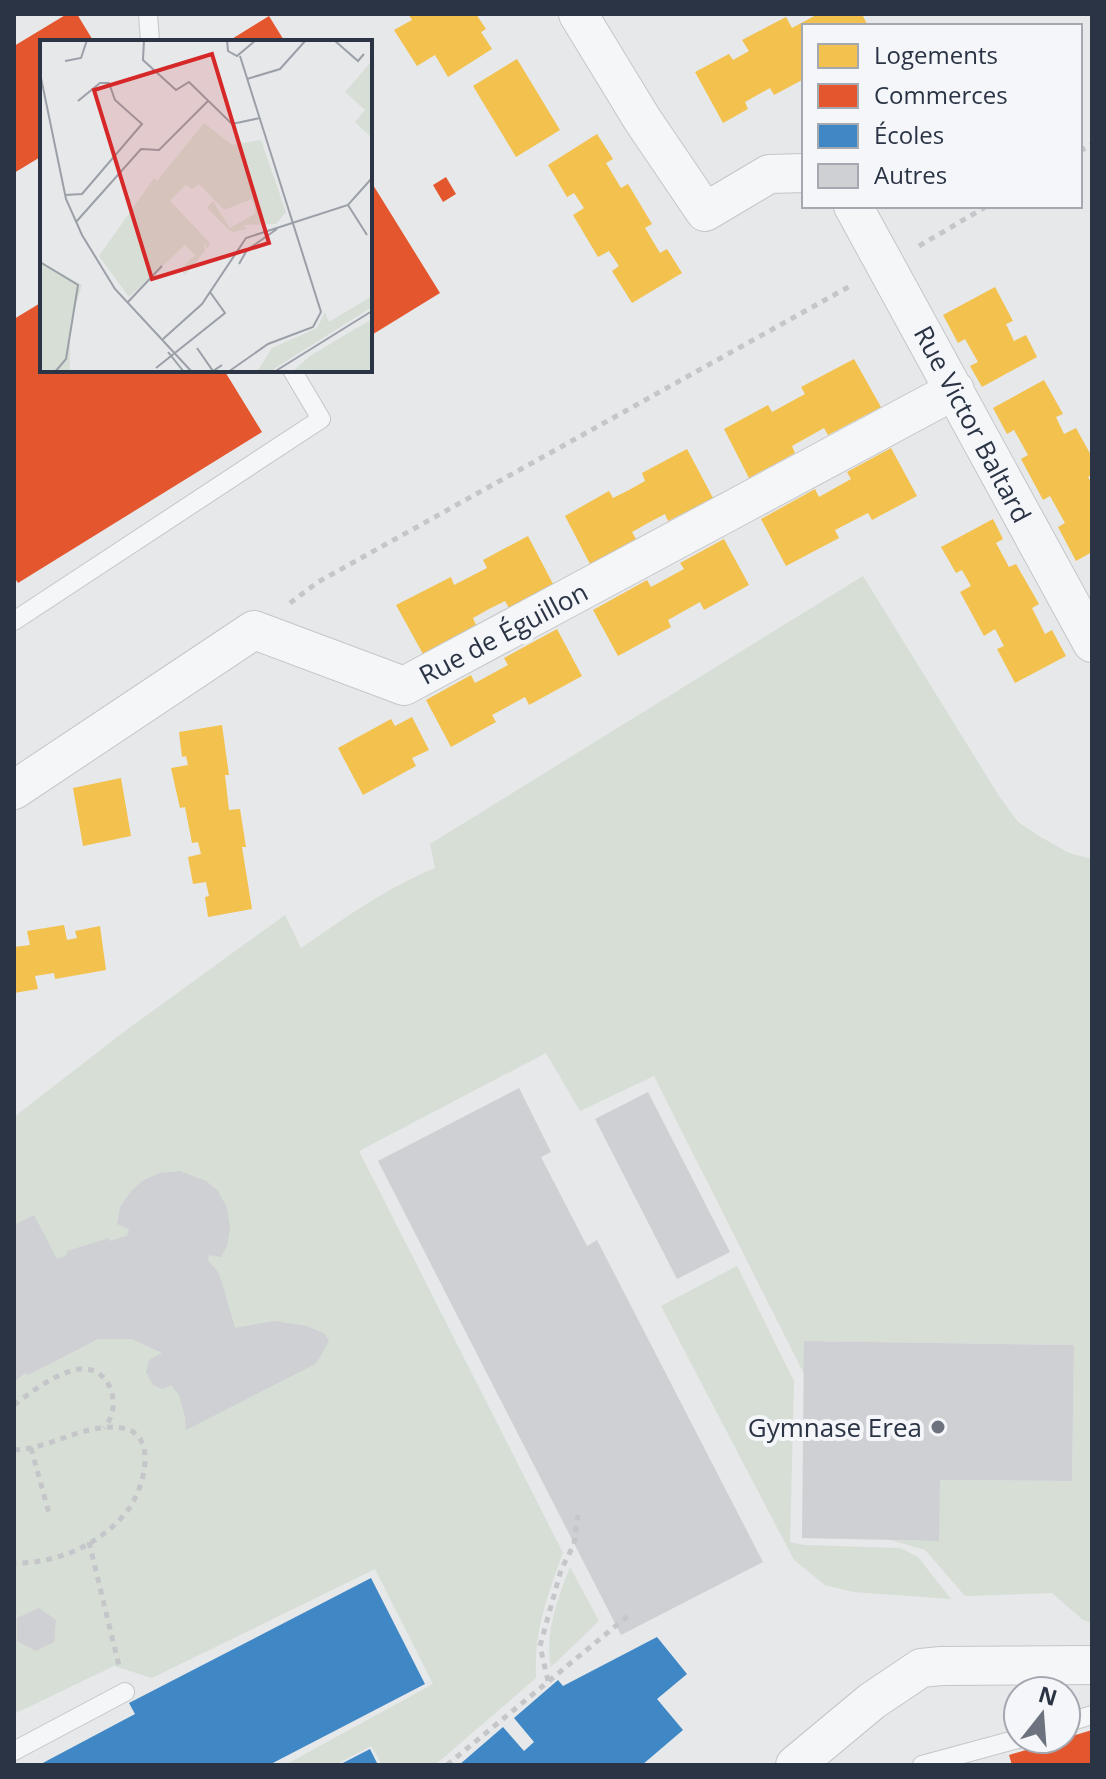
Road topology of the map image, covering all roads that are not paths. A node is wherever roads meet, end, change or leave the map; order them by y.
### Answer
1 (148, 14) edge
2 (578, 14) edge
3 (150, 40) edge
4 (802, 173) edge
5 (854, 208) edge
6 (293, 372) edge
7 (955, 390) junction
8 (14, 621) edge
9 (1092, 643) edge
10 (14, 790) edge
11 (1092, 1665) edge
12 (125, 1692) road end
13 (1002, 1743) edge
14 (14, 1751) edge
15 (795, 1765) edge
16 (922, 1765) edge

1 - 3 lane
2 - 4 street
5 - 7 street, Rue Victor Baltard
6 - 8 lane
7 - 9 street, Rue Victor Baltard
7 - 10 street, Rue de Éguillon
11 - 15 street
12 - 14 lane
13 - 16 lane

